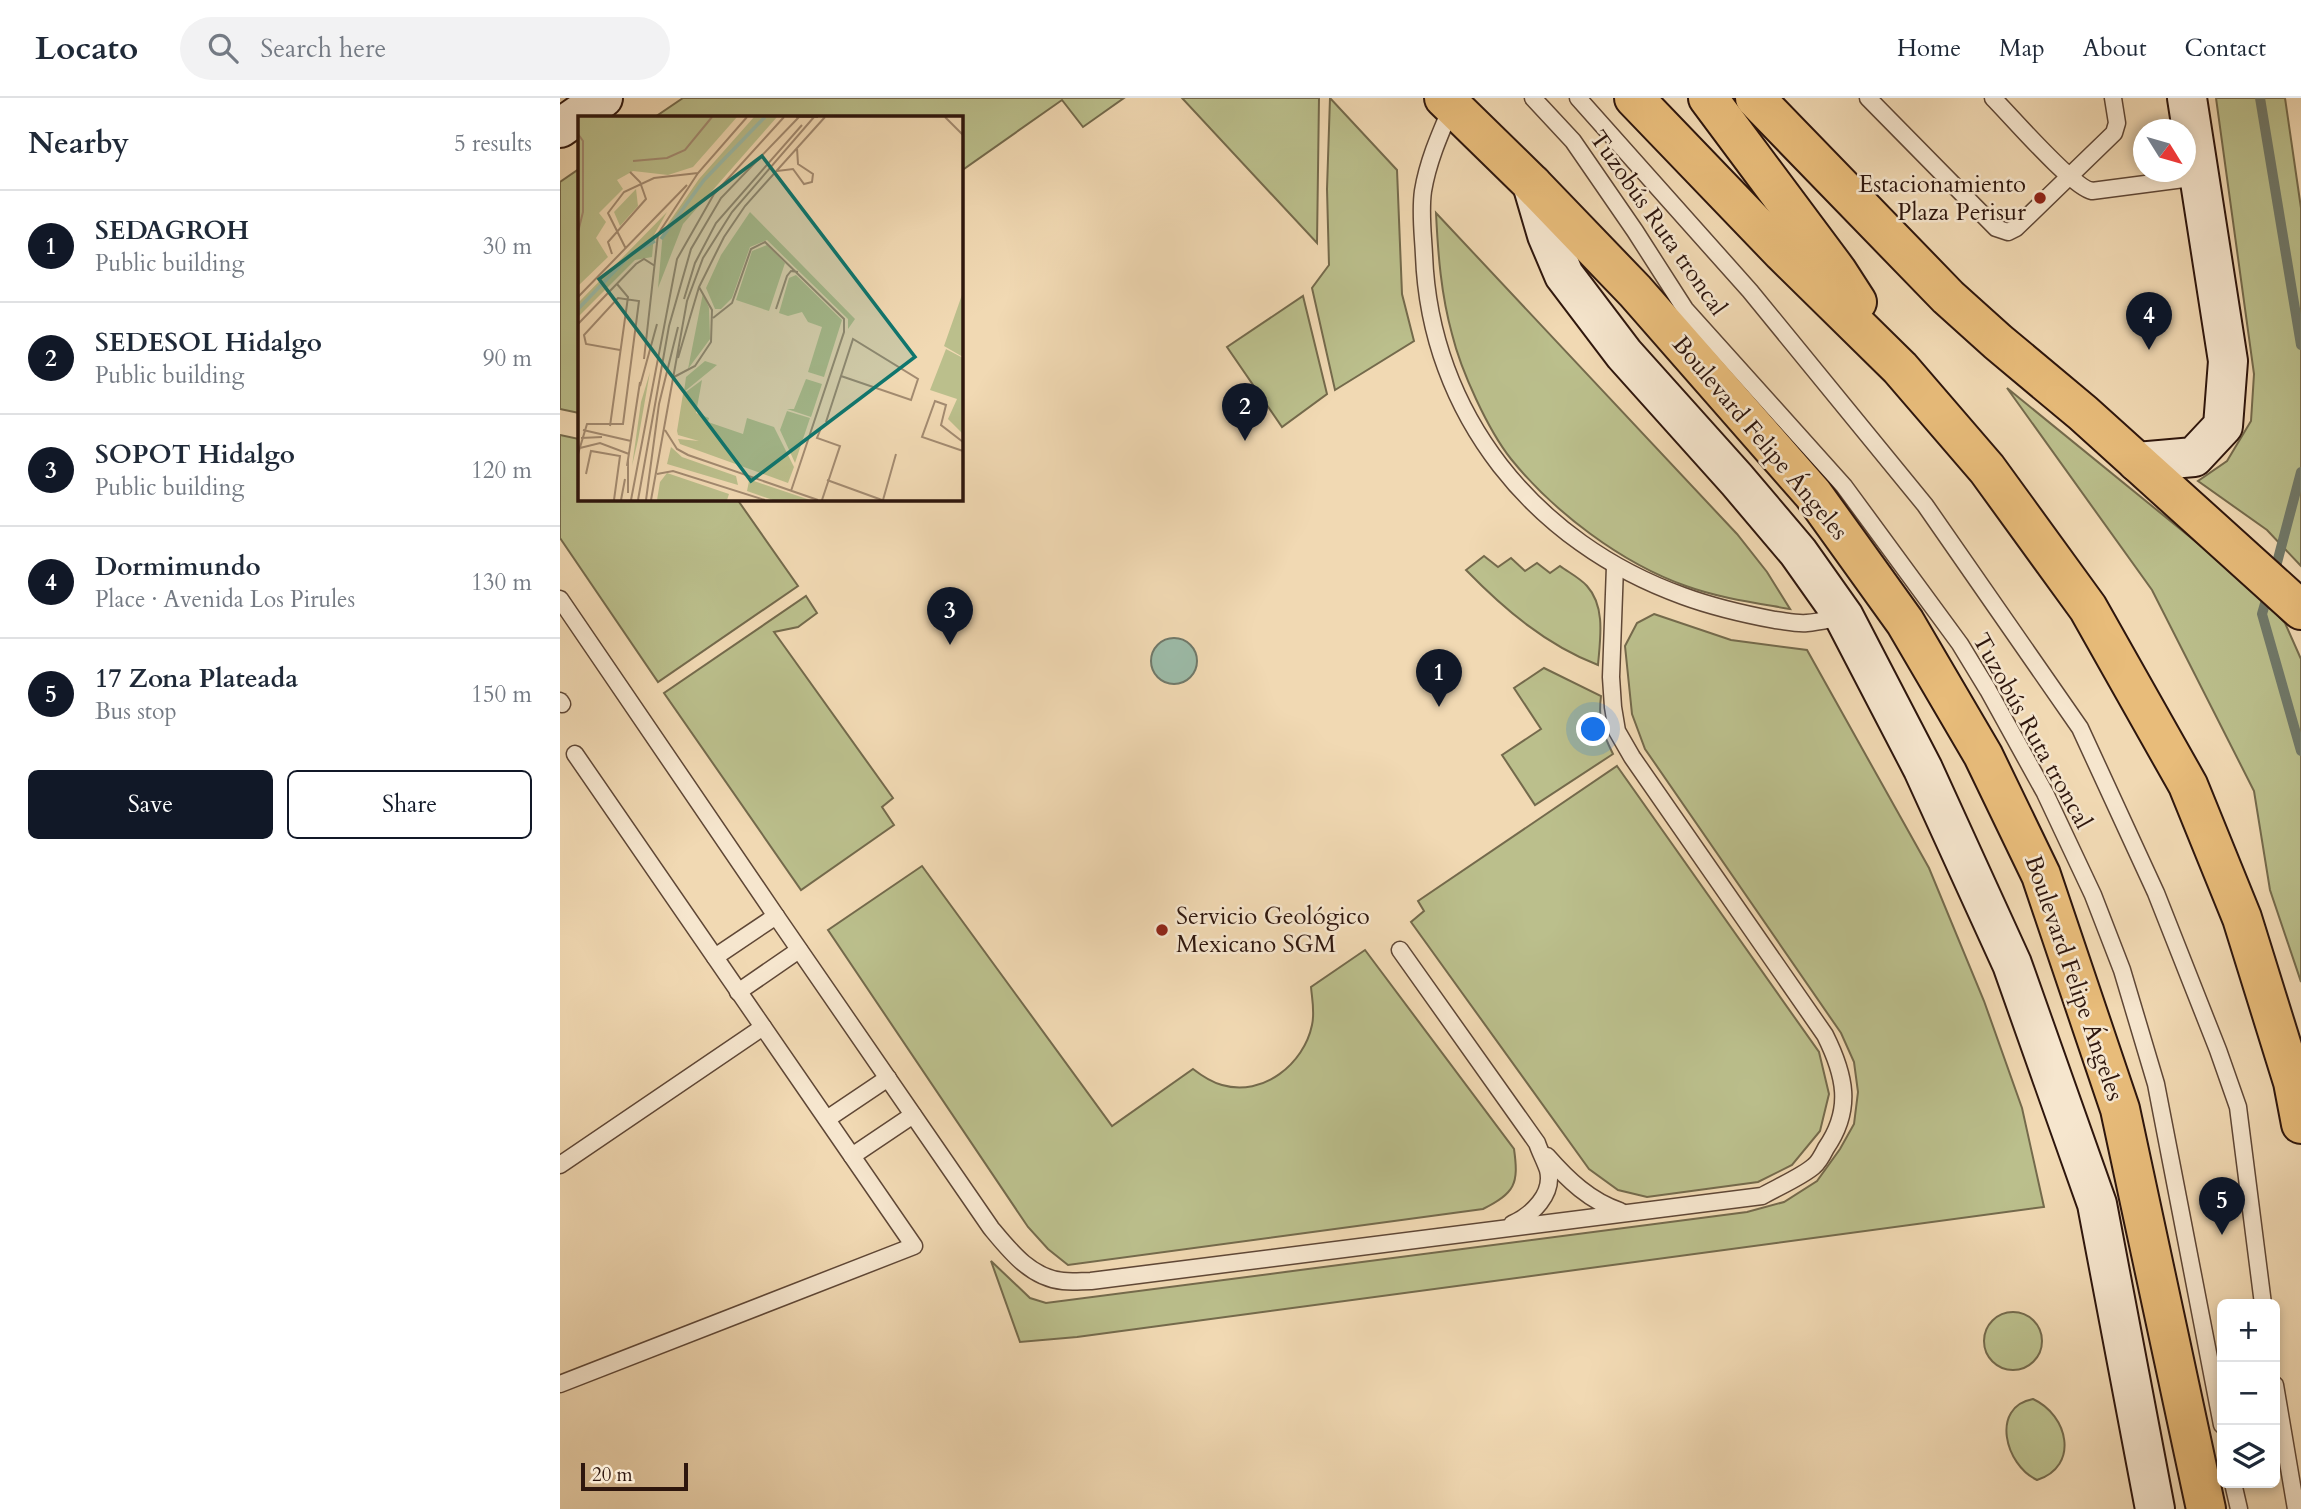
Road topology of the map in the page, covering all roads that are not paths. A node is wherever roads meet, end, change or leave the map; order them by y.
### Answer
1 (603, 98) edge
2 (1533, 98) edge
3 (1578, 98) edge
4 (1634, 98) edge
5 (1707, 98) edge
6 (1755, 98) edge
7 (1868, 98) edge
8 (1993, 98) edge
9 (2113, 98) edge
10 (2187, 98) edge
11 (1448, 102) edge
12 (560, 128) edge
13 (2069, 176) junction
14 (2199, 177) junction
15 (1532, 184) junction
16 (1900, 368) junction
17 (2137, 462) junction
18 (1615, 566) junction
19 (560, 599) edge
20 (2301, 610) edge
21 (1844, 617) junction
22 (575, 754) dead end
23 (776, 916) junction
24 (799, 950) junction
25 (1400, 950) dead end
26 (715, 957) junction
27 (738, 992) junction
28 (763, 1027) junction
29 (888, 1078) junction
30 (914, 1115) junction
31 (827, 1119) junction
32 (2301, 1124) edge
33 (1537, 1143) junction
34 (852, 1156) junction
35 (560, 1165) edge
36 (1626, 1213) junction
37 (1500, 1229) junction
38 (2262, 1299) edge
39 (560, 1384) edge
40 (2217, 1399) edge
41 (2280, 1415) edge
42 (2235, 1488) edge
43 (2155, 1509) edge
44 (2206, 1509) edge
45 (2239, 1509) edge
46 (2296, 1509) edge

1 - 12 main road
2 - 40 lane, Tuzobús Ruta troncal
3 - 38 lane, Tuzobús Ruta troncal
4 - 16 main road
5 - 16 main road
6 - 17 main road
7 - 13 lane
8 - 13 lane
9 - 13 lane
10 - 14 main road
11 - 15 main road, Boulevard Felipe Ángeles
11 - 18 lane
13 - 14 lane
14 - 17 main road
15 - 21 main road
15 - 44 main road, Boulevard Felipe Ángeles
16 - 32 main road
17 - 20 main road
18 - 21 lane
18 - 36 lane
19 - 23 lane
21 - 43 main road
22 - 26 lane
23 - 24 lane
23 - 26 lane
24 - 27 lane
24 - 29 lane
25 - 33 lane
26 - 27 lane
27 - 28 lane
28 - 31 lane
28 - 35 lane
29 - 30 lane
29 - 31 lane
30 - 34 lane
30 - 37 lane
31 - 34 lane
33 - 36 lane
33 - 37 lane
34 - 39 lane
36 - 37 lane
41 - 46 lane
42 - 45 lane

